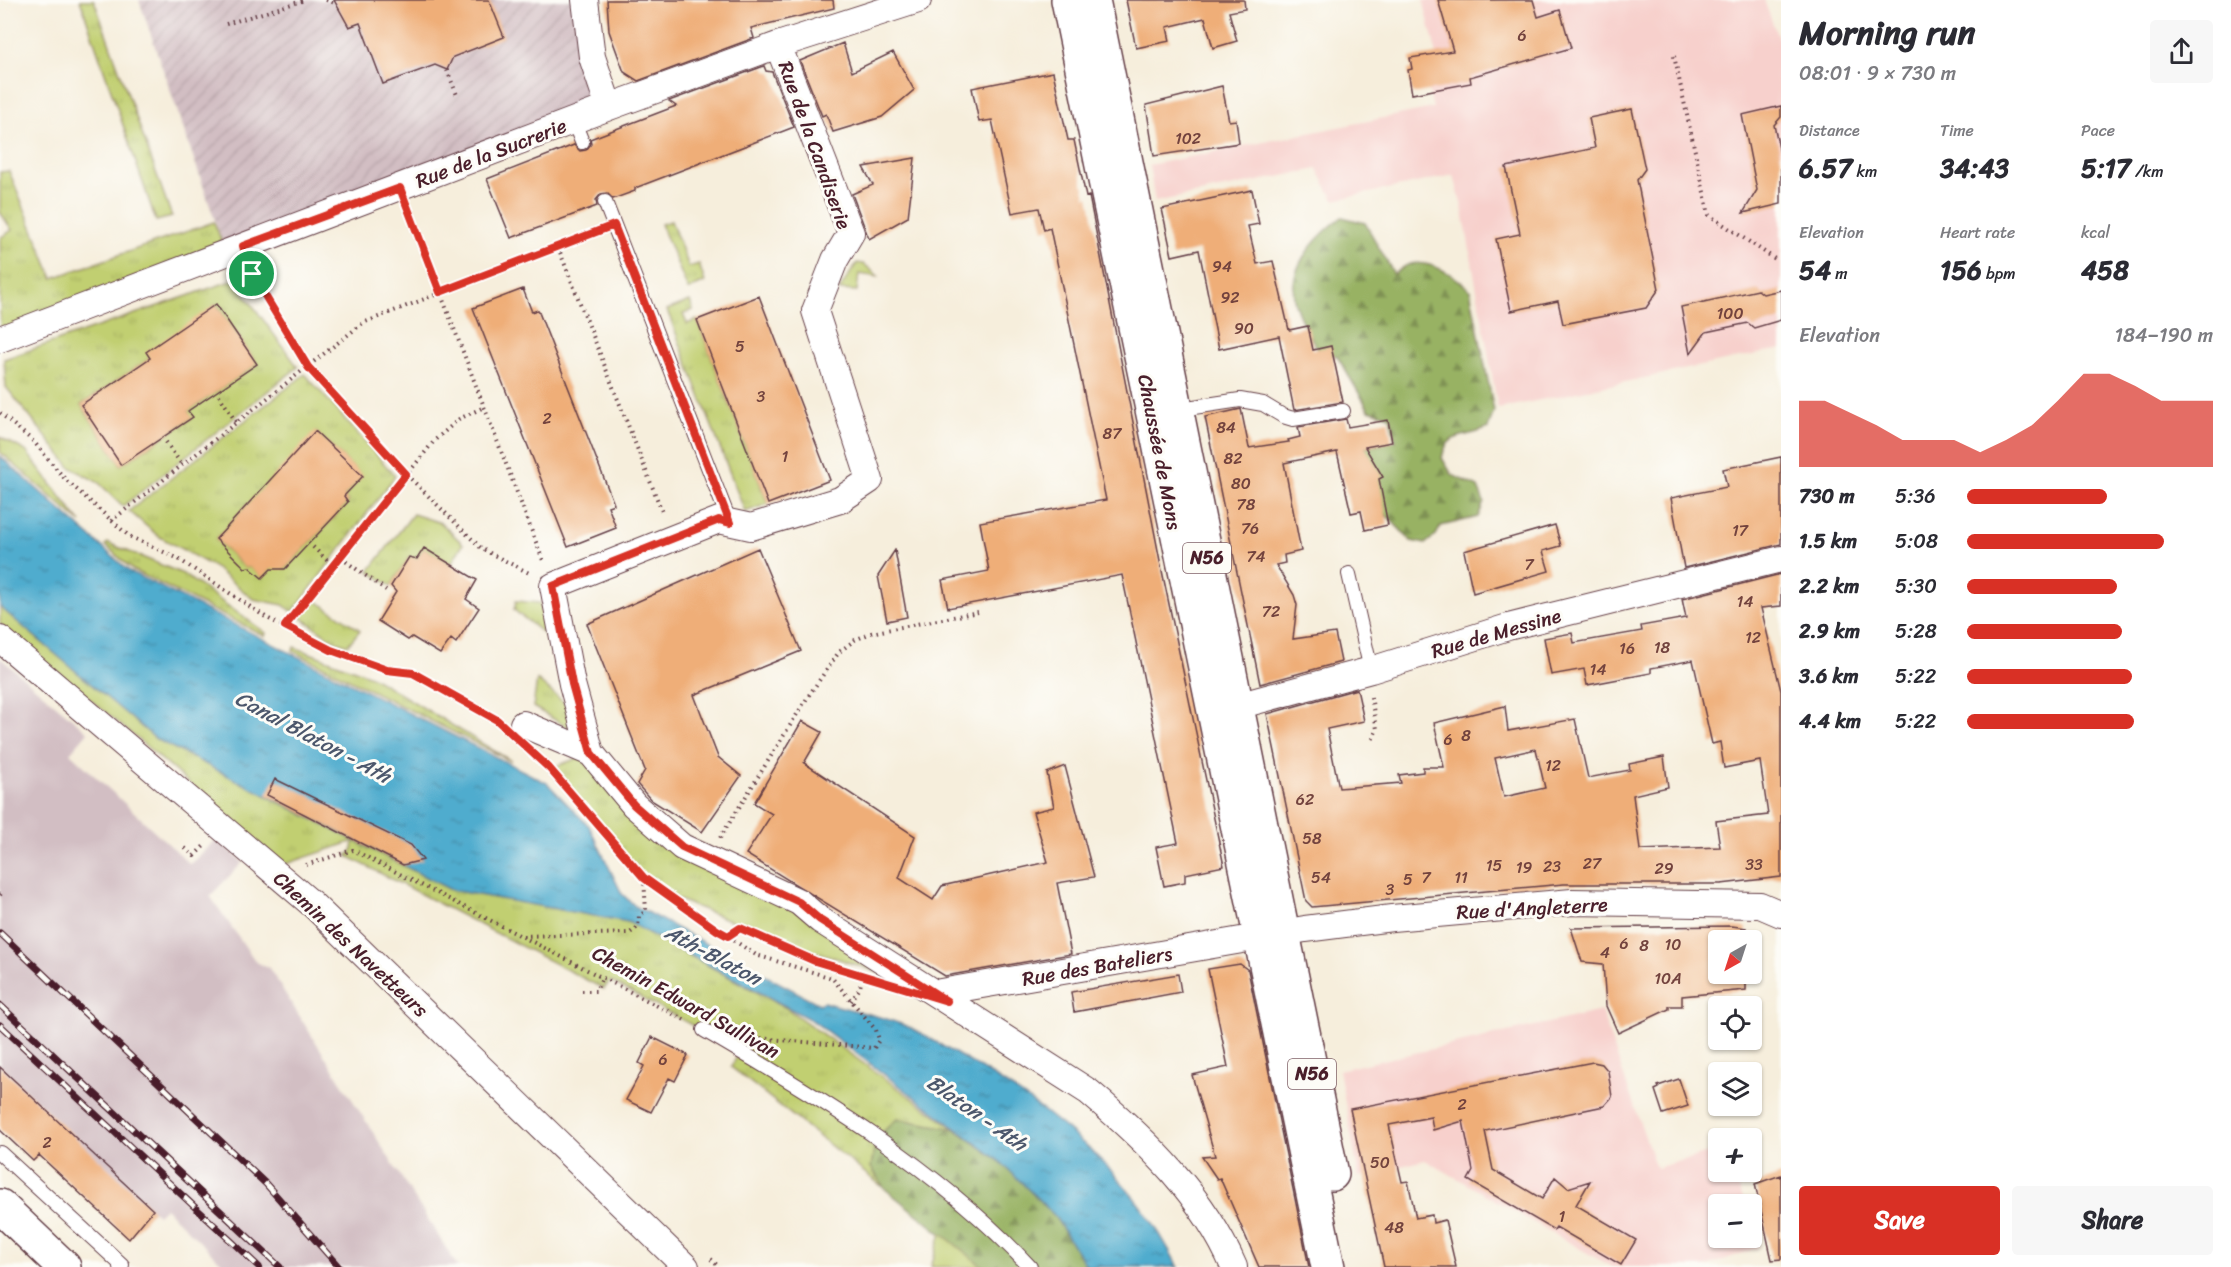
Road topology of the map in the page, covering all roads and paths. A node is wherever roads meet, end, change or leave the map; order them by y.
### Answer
1 (304, 0) edge
2 (326, 0) edge
3 (585, 0) edge
4 (918, 0) edge
5 (1068, 0) edge
6 (1093, 0) edge
7 (335, 3) dead end
8 (226, 24) dead end
9 (778, 45) junction
10 (1674, 56) dead end
11 (447, 70) dead end
12 (457, 95) dead end
13 (609, 107) junction
14 (400, 188) junction
15 (605, 202) dead end
16 (614, 225) junction
17 (243, 246) junction
18 (558, 247) junction
19 (1778, 261) dead end
20 (440, 292) junction
21 (0, 339) edge
22 (308, 367) junction
23 (219, 395) dead end
24 (484, 407) junction
25 (1343, 411) dead end
26 (1163, 412) junction
27 (0, 413) edge
28 (236, 422) junction
29 (166, 442) dead end
30 (182, 465) junction
31 (406, 474) junction
32 (111, 521) junction
33 (730, 523) junction
34 (672, 539) junction
35 (313, 547) dead end
36 (341, 558) junction
37 (1781, 559) edge
38 (334, 567) junction
39 (1350, 574) dead end
40 (553, 586) junction
41 (386, 590) dead end
42 (978, 612) dead end
43 (285, 626) junction
44 (0, 639) edge
45 (1368, 671) junction
46 (1226, 710) junction
47 (514, 726) joint
48 (1371, 743) dead end
49 (591, 753) junction
50 (534, 755) dead end
51 (707, 859) junction
52 (299, 867) dead end
53 (644, 878) junction
54 (1781, 914) edge
55 (521, 936) junction
56 (728, 936) junction
57 (1271, 936) junction
58 (863, 976) junction
59 (602, 977) junction
60 (874, 978) dead end
61 (582, 991) dead end
62 (941, 997) junction
63 (851, 1001) junction
64 (704, 1029) junction
65 (719, 1032) dead end
66 (748, 1036) dead end
67 (0, 1153) edge
68 (0, 1206) edge
69 (64, 1267) edge
70 (120, 1267) edge
71 (686, 1267) edge
72 (1030, 1267) edge
73 (1234, 1267) edge
74 (1328, 1267) edge
75 (1351, 1267) edge

1 - 8 path
2 - 7 path
3 - 13 street
4 - 9 street, Rue de la Sucrerie
5 - 26 main road, Chaussée de Mons / N56
6 - 26 main road, Chaussée de Mons / N56
9 - 13 street, Rue de la Sucrerie
9 - 33 street, Rue de la Candiserie
10 - 19 path
11 - 12 path
13 - 14 street, Rue de la Sucrerie
14 - 17 street, Rue de la Sucrerie
14 - 20 path
15 - 16 lane
16 - 18 path
16 - 33 lane
17 - 21 street, Rue de la Sucrerie
17 - 22 path
18 - 20 path
18 - 34 path
20 - 22 path
20 - 24 path
22 - 28 path
22 - 31 path
23 - 28 path
24 - 31 path
24 - 40 path
25 - 26 lane
26 - 46 main road, Chaussée de Mons / N56
27 - 32 path
28 - 30 path
29 - 30 path
30 - 32 path
31 - 36 path
31 - 40 path
32 - 43 path
33 - 34 street
34 - 40 street
35 - 38 path
36 - 38 path
36 - 41 path
37 - 45 street, Rue de Messine
38 - 43 path
39 - 45 lane
40 - 49 street
42 - 51 path
43 - 47 path
44 - 71 street, Chemin des Navetteurs
45 - 46 street, Rue de Messine
45 - 48 path
46 - 57 main road, Chaussée de Mons / N56
47 - 49 street
49 - 51 street
50 - 53 path
51 - 62 street
52 - 55 path, Chemin Edward Sullivan
53 - 55 path
53 - 56 path
54 - 57 street, Rue d'Angleterre
55 - 59 path, Chemin Edward Sullivan
56 - 58 path
56 - 63 path
57 - 62 street, Rue des Bateliers
57 - 74 main road, Chaussée de Mons / N56
57 - 75 main road, Chaussée de Mons / N56
58 - 60 path
58 - 63 path
59 - 61 path
59 - 64 path, Chemin Edward Sullivan
62 - 73 street
63 - 66 path
64 - 65 lane
64 - 72 lane, Chemin Edward Sullivan
67 - 70 lane
68 - 69 main road

